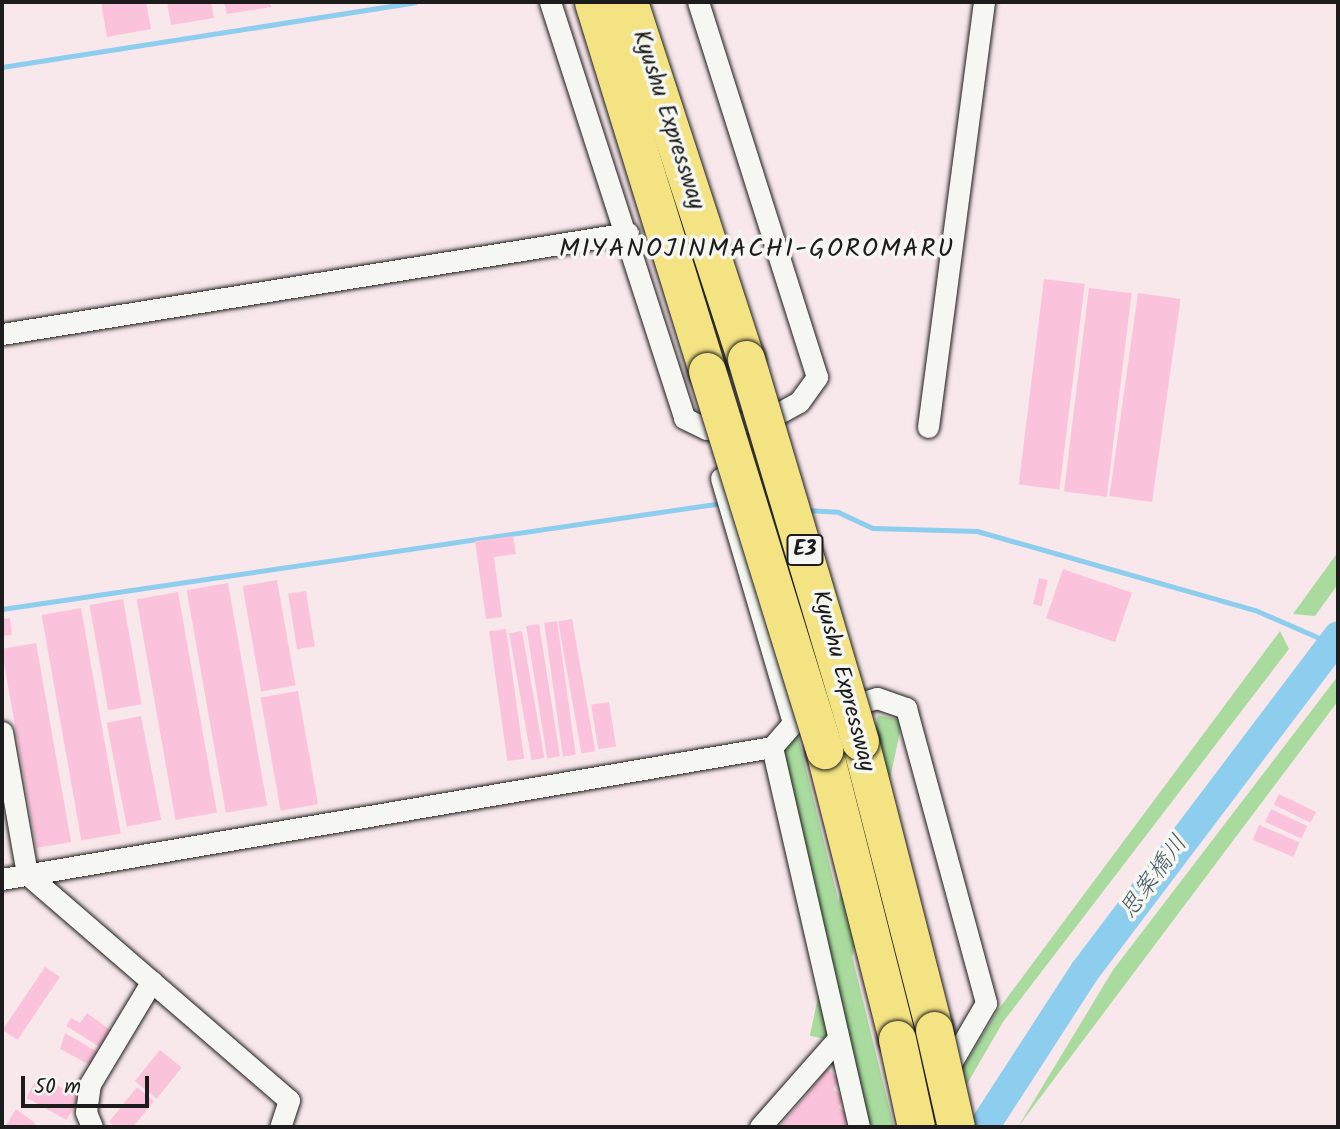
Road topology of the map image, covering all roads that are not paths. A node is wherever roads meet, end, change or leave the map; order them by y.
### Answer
1 (550, 2) edge
2 (593, 2) edge
3 (629, 2) edge
4 (698, 2) edge
5 (984, 2) edge
6 (628, 233) junction
7 (2, 334) edge
8 (928, 427) dead end
9 (707, 429) junction
10 (793, 723) junction
11 (2, 732) edge
12 (772, 747) junction
13 (27, 874) junction
14 (2, 878) edge
15 (152, 981) junction
16 (835, 1042) junction
17 (92, 1127) edge
18 (280, 1127) edge
19 (760, 1127) edge
20 (859, 1127) edge
21 (915, 1127) edge
22 (956, 1127) edge

1 - 6 street
2 - 21 highway, Kyushu Expressway / E3, bridge
3 - 22 highway, Kyushu Expressway / E3, bridge
4 - 9 street
5 - 8 street
6 - 7 street
6 - 9 street
9 - 10 street
10 - 12 street
10 - 21 street
11 - 13 street
12 - 13 street
12 - 16 street
13 - 14 street
13 - 15 street
15 - 17 street
15 - 18 street
16 - 19 street
16 - 20 street

